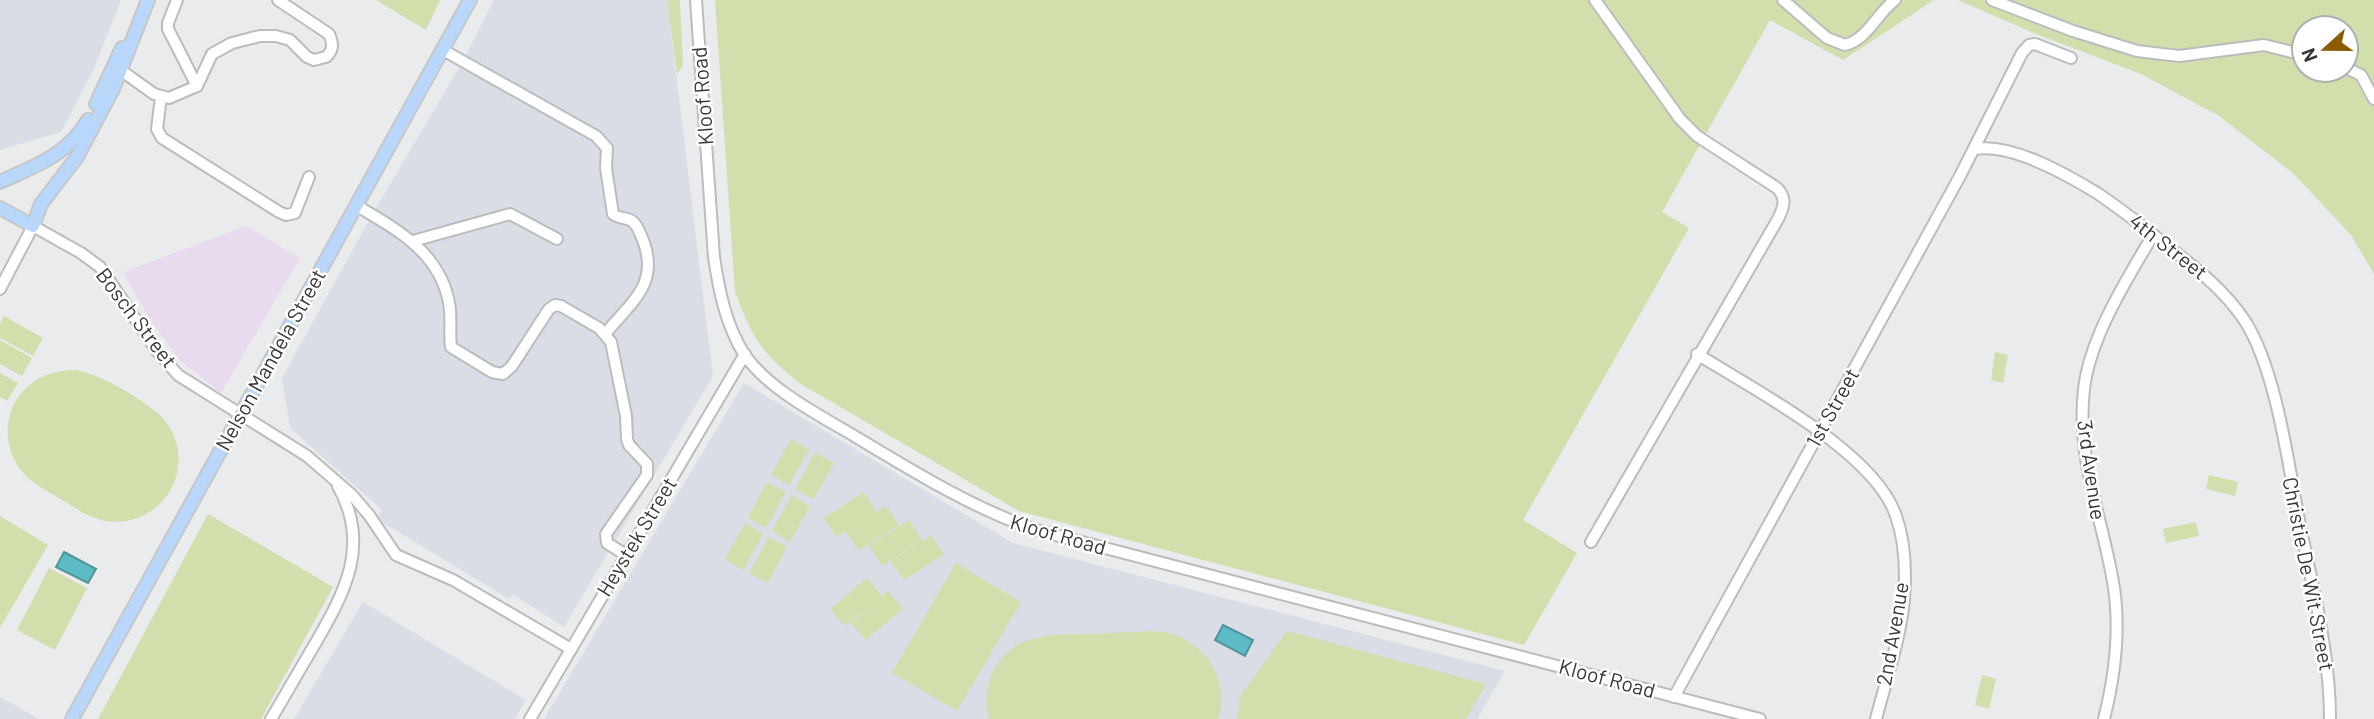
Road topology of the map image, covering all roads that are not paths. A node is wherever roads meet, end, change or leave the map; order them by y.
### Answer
1 (148, 0) edge
2 (177, 0) edge
3 (278, 0) edge
4 (470, 0) edge
5 (696, 0) edge
6 (1595, 0) edge
7 (1783, 0) edge
8 (1895, 0) edge
9 (1992, 0) edge
10 (135, 31) junction
11 (443, 50) junction
12 (2290, 52) edge
13 (2070, 58) dead end
14 (122, 71) junction
15 (2360, 75) edge
16 (197, 86) junction
17 (161, 97) junction
18 (2374, 99) edge
19 (1975, 149) junction
20 (309, 177) dead end
21 (0, 182) edge
22 (358, 206) junction
23 (0, 208) edge
24 (33, 226) junction
25 (2154, 235) junction
26 (557, 239) dead end
27 (413, 240) junction
28 (0, 289) edge
29 (605, 334) junction
30 (745, 354) junction
31 (1697, 354) junction
32 (240, 414) junction
33 (2281, 429) joint
34 (1819, 432) junction
35 (334, 479) junction
36 (1591, 542) dead end
37 (626, 555) junction
38 (570, 649) junction
39 (1674, 697) junction
40 (72, 719) edge
41 (271, 719) edge
42 (530, 719) edge
43 (1760, 719) edge
44 (1876, 719) edge
45 (2104, 719) edge
46 (2330, 719) edge

1 - 10 main road
2 - 16 street
3 - 16 street
4 - 11 main road, Nelson Mandela Street
5 - 30 street, Kloof Road
6 - 31 street
7 - 8 street
9 - 12 street
10 - 14 main road
10 - 21 main road
11 - 22 main road, Nelson Mandela Street
11 - 29 street
13 - 19 street, 1st Street
14 - 17 street
14 - 24 main road
15 - 18 street
16 - 17 street
17 - 20 street
19 - 25 street, 4th Street
19 - 34 street, 1st Street
22 - 27 street
22 - 32 main road, Nelson Mandela Street
23 - 24 main road, Bosch Street
24 - 28 street
24 - 32 street, Bosch Street
25 - 33 street, 4th Street
25 - 45 street, 3rd Avenue
26 - 27 street
27 - 29 street
29 - 37 street
30 - 37 street, Heystek Street
30 - 39 street, Kloof Road
31 - 34 street, 2nd Avenue
31 - 36 street
32 - 35 street, Bosch Street
32 - 40 main road, Nelson Mandela Street
33 - 46 street, Christie De Wit Street
34 - 39 street, 1st Street
34 - 44 street, 2nd Avenue
35 - 38 street, Bosch Street
35 - 41 street
37 - 38 street, Heystek Street
38 - 42 street, Heystek Street
39 - 43 street, Kloof Road

